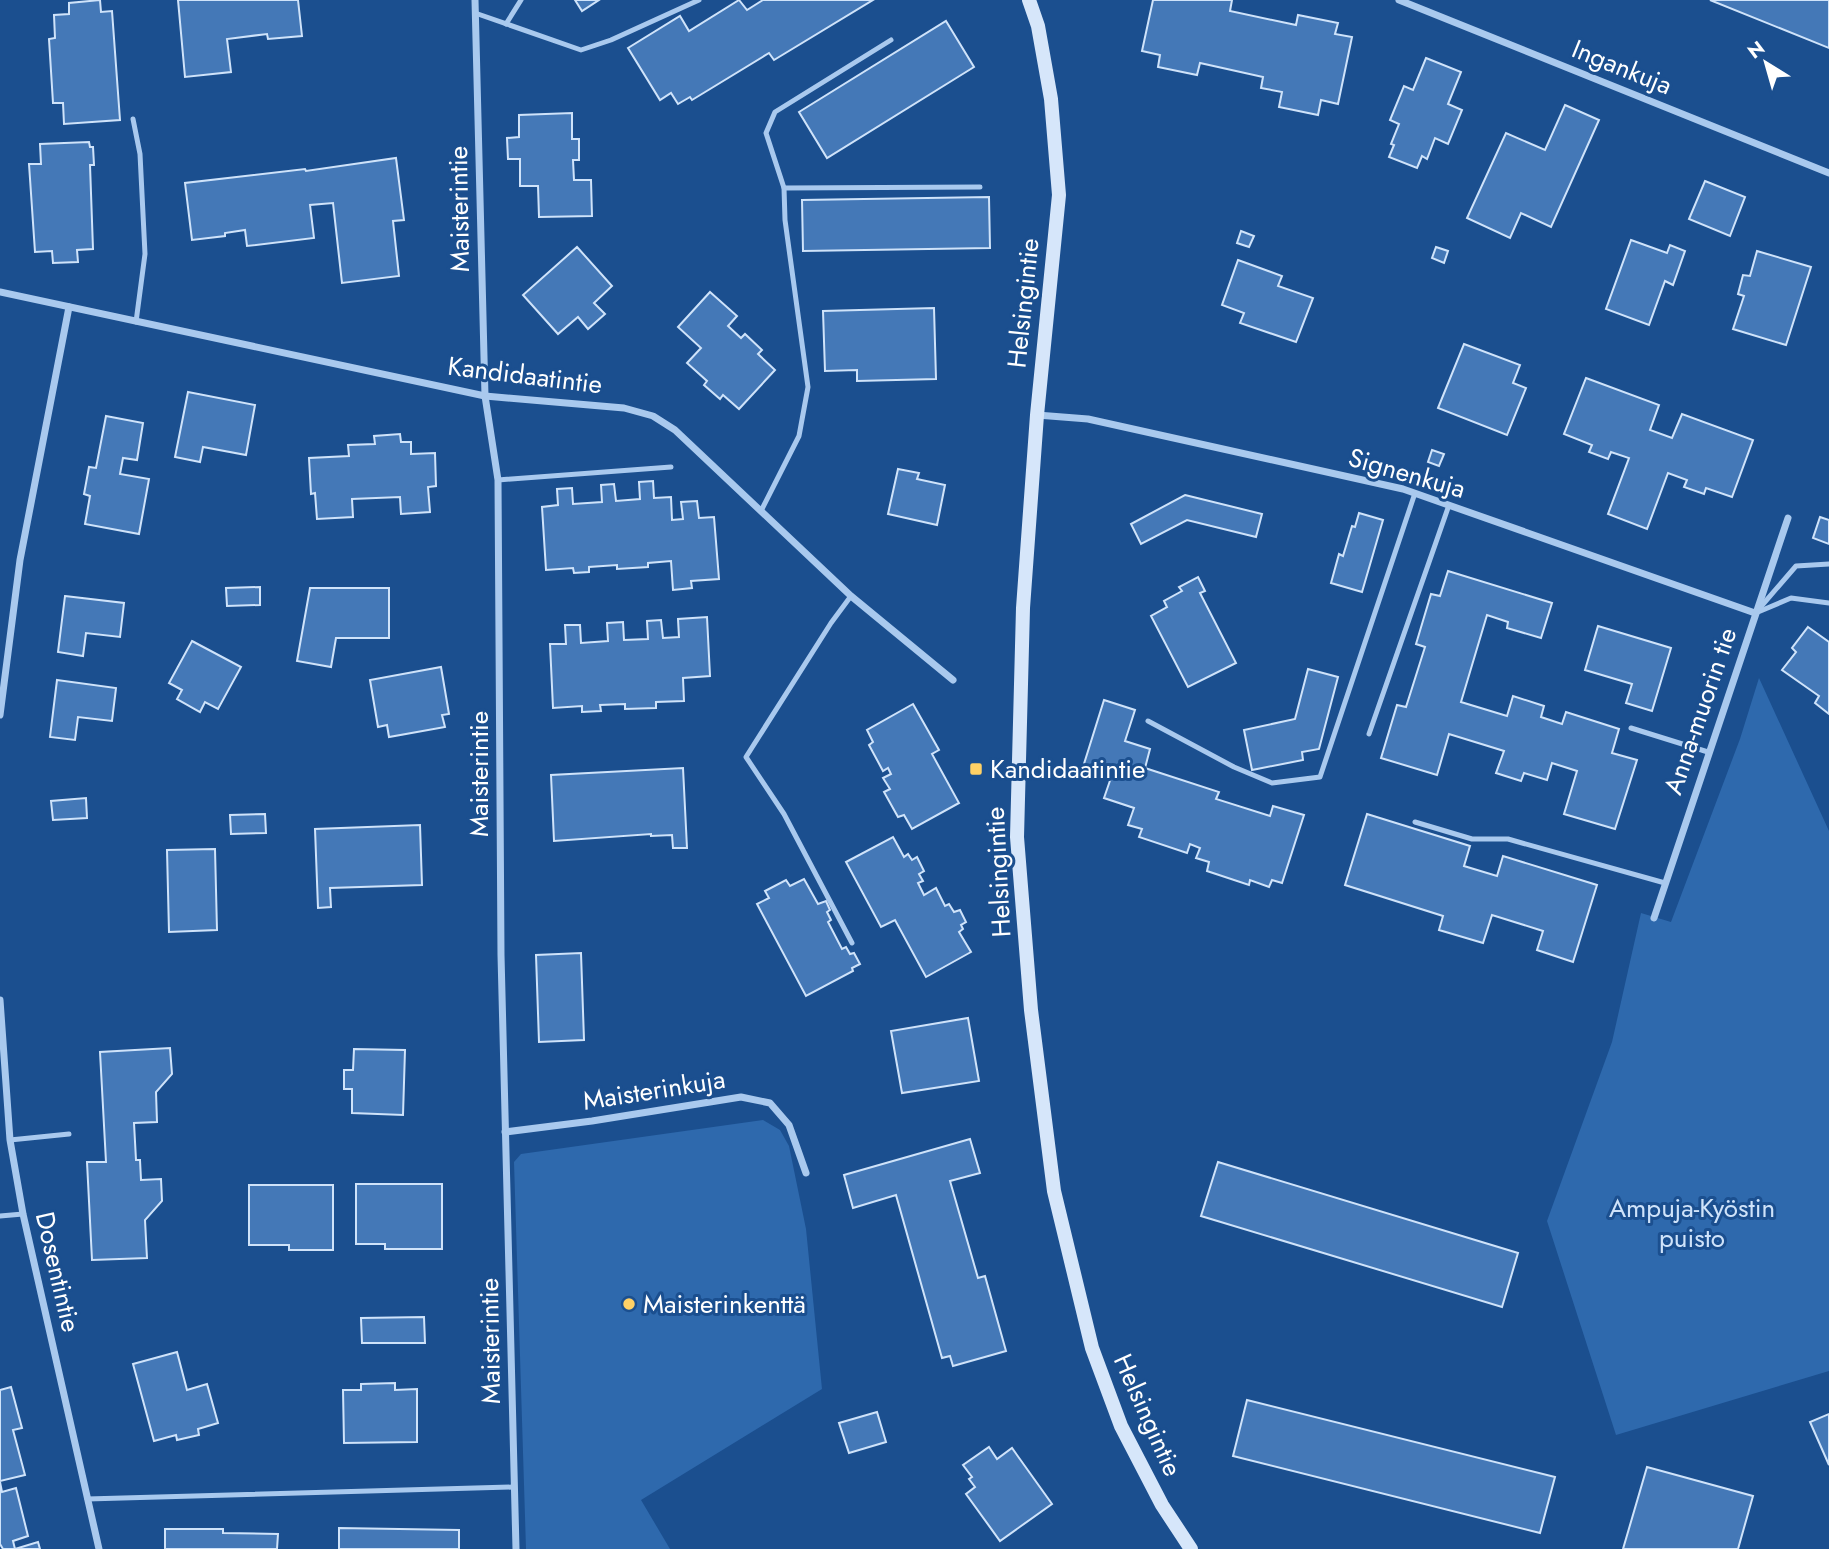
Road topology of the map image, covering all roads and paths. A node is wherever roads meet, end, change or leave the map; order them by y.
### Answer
1 (475, 0) edge
2 (521, 0) edge
3 (699, 0) edge
4 (1029, 0) edge
5 (1399, 0) edge
6 (475, 13) junction
7 (506, 24) junction
8 (891, 40) dead end
9 (133, 119) dead end
10 (1829, 173) edge
11 (980, 187) dead end
12 (784, 188) junction
13 (0, 292) edge
14 (69, 307) junction
15 (136, 322) junction
16 (485, 396) junction
17 (1037, 415) junction
18 (671, 467) dead end
19 (498, 480) junction
20 (1415, 493) junction
21 (1448, 505) junction
22 (761, 511) junction
23 (1788, 518) dead end
24 (1829, 564) edge
25 (851, 596) junction
26 (1829, 603) edge
27 (1755, 613) junction
28 (953, 680) dead end
29 (0, 715) edge
30 (1149, 722) dead end
31 (1632, 728) dead end
32 (1369, 734) dead end
33 (1708, 752) junction
34 (1415, 822) dead end
35 (1665, 883) junction
36 (1654, 918) dead end
37 (852, 943) dead end
38 (0, 1000) edge
39 (505, 1132) junction
40 (69, 1134) dead end
41 (10, 1140) junction
42 (806, 1173) dead end
43 (23, 1213) junction
44 (0, 1216) edge
45 (514, 1487) junction
46 (87, 1499) junction
47 (99, 1549) edge
48 (516, 1549) edge
49 (1191, 1549) edge

1 - 6 street, Maisterintie
2 - 7 lane
3 - 7 lane
4 - 17 main road, Helsingintie
5 - 10 street, Ingankuja
6 - 7 lane
6 - 16 street, Maisterintie
8 - 12 lane
9 - 15 lane
11 - 12 lane
12 - 22 lane
13 - 14 street, Kandidaatintie
14 - 15 street, Kandidaatintie
14 - 29 street
15 - 16 street, Kandidaatintie
16 - 19 street, Maisterintie
16 - 22 street, Kandidaatintie
17 - 20 street, Signenkuja
17 - 49 main road, Helsingintie
18 - 19 lane
19 - 39 street, Maisterintie
20 - 21 street, Signenkuja
20 - 30 lane
21 - 27 street, Signenkuja
21 - 32 lane
22 - 25 street, Kandidaatintie
23 - 27 street, Anna-muorin tie
24 - 27 lane
25 - 28 street, Kandidaatintie
25 - 37 lane
26 - 27 lane
27 - 33 street, Anna-muorin tie
31 - 33 lane
33 - 35 street, Anna-muorin tie
34 - 35 lane
35 - 36 street, Anna-muorin tie
38 - 41 street, Dosentintie
39 - 42 street, Maisterinkuja
39 - 45 street, Maisterintie
40 - 41 lane
41 - 43 street, Dosentintie
43 - 44 lane
43 - 46 street, Dosentintie
45 - 46 lane
45 - 48 street, Maisterintie
46 - 47 street, Dosentintie

